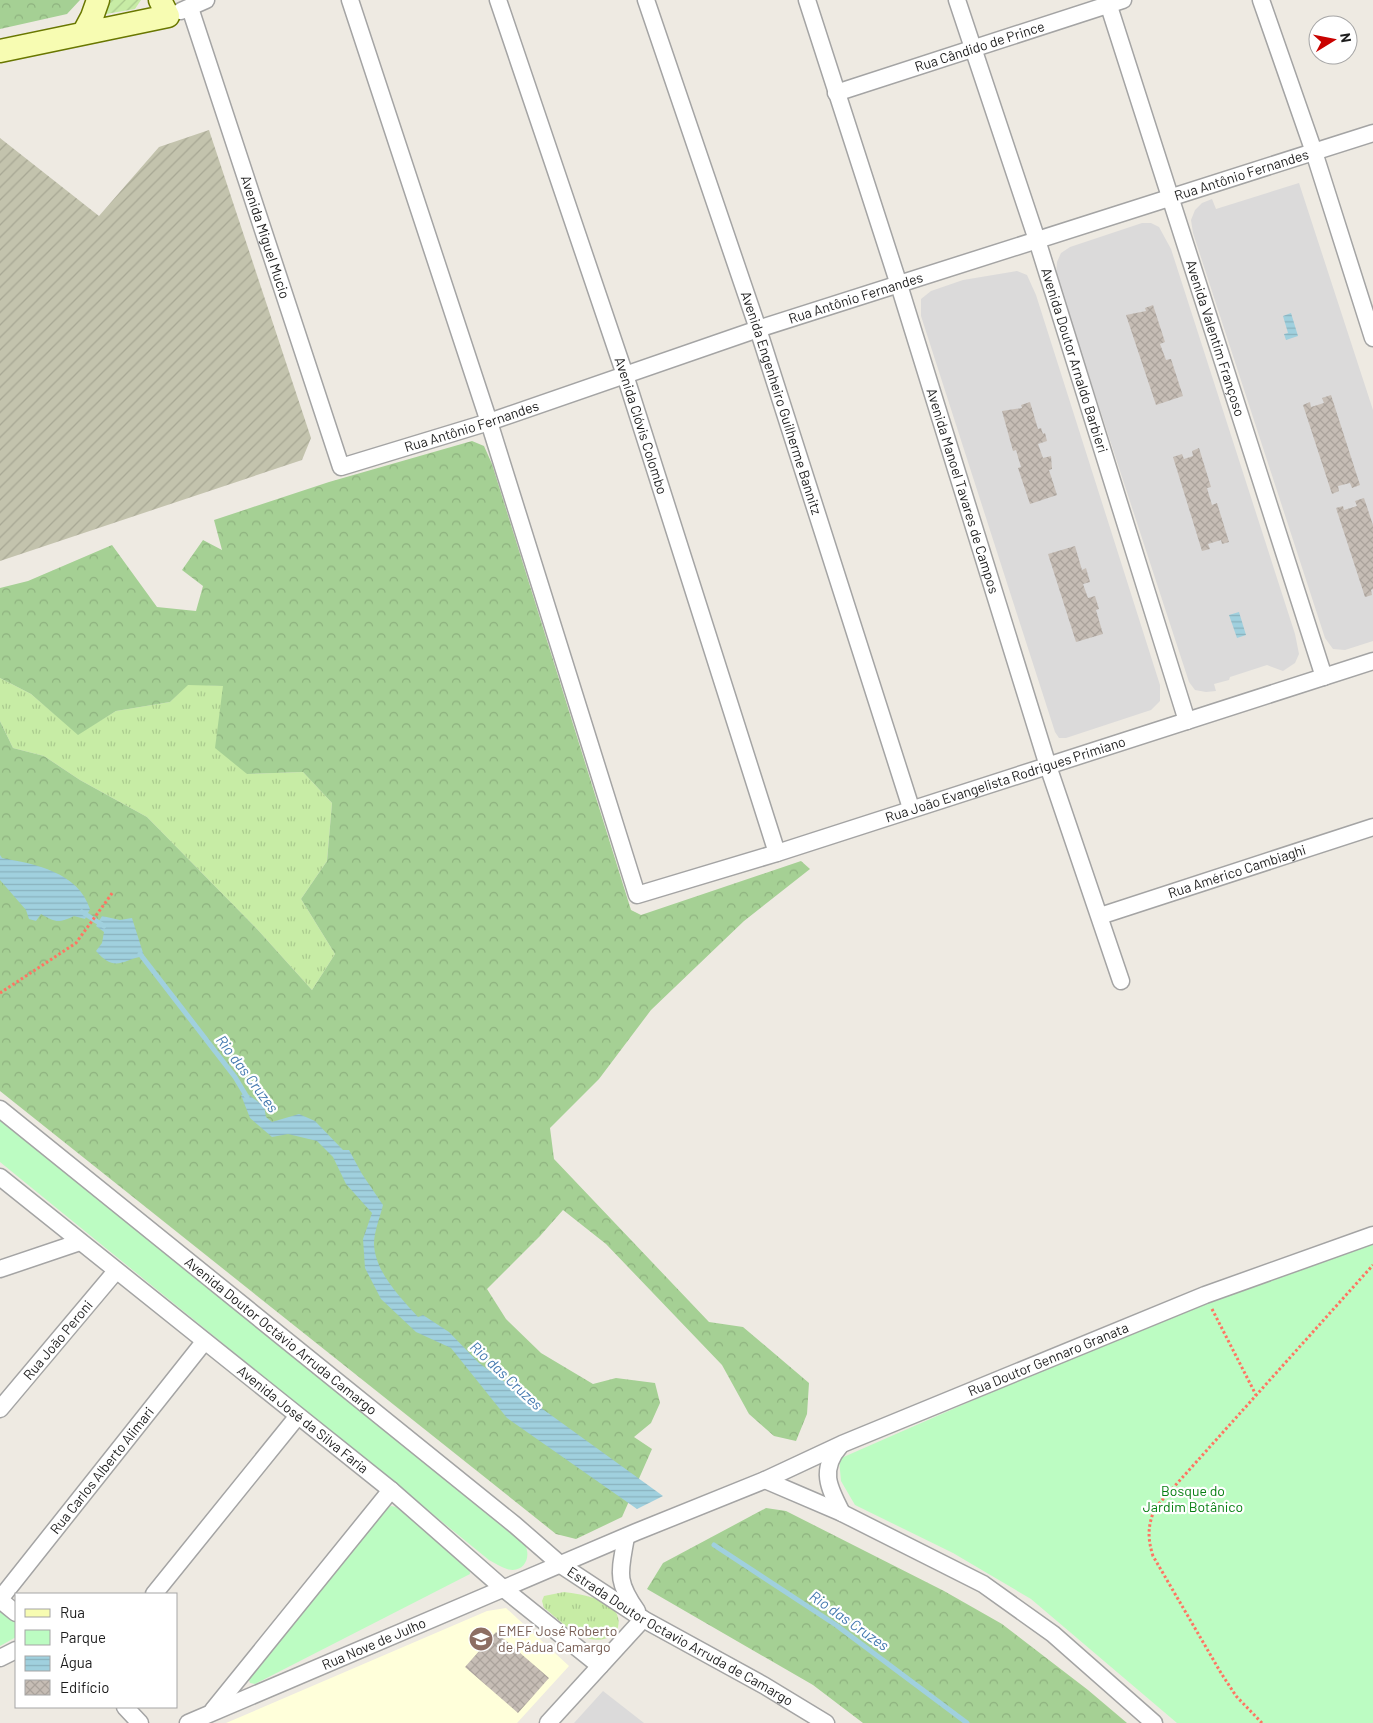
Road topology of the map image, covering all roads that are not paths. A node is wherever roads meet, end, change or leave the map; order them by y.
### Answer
1 (98, 0) edge
2 (206, 0) edge
3 (350, 0) edge
4 (498, 0) edge
5 (646, 0) edge
6 (807, 0) edge
7 (957, 0) edge
8 (1261, 0) edge
9 (1113, 2) edge
10 (164, 8) edge
11 (190, 8) junction
12 (84, 32) junction
13 (973, 49) junction
14 (0, 51) edge
15 (836, 93) junction
16 (1373, 133) edge
17 (1314, 152) junction
18 (1171, 196) junction
19 (1037, 240) junction
20 (899, 285) junction
21 (758, 329) junction
22 (1373, 338) edge
23 (624, 375) junction
24 (489, 422) junction
25 (341, 467) joint
26 (1373, 661) edge
27 (1324, 677) junction
28 (1187, 721) junction
29 (1048, 766) junction
30 (911, 808) junction
31 (1373, 827) edge
32 (777, 853) junction
33 (1100, 916) junction
34 (1121, 981) dead end
35 (0, 1109) edge
36 (0, 1178) edge
37 (1373, 1235) edge
38 (80, 1242) junction
39 (0, 1269) edge
40 (116, 1271) junction
41 (204, 1342) junction
42 (0, 1409) edge
43 (297, 1417) junction
44 (842, 1444) junction
45 (765, 1480) junction
46 (391, 1490) junction
47 (842, 1513) junction
48 (631, 1534) junction
49 (561, 1565) junction
50 (504, 1589) junction
51 (155, 1593) edge
52 (0, 1600) edge
53 (15, 1612) edge
54 (643, 1619) junction
55 (15, 1650) edge
56 (0, 1658) edge
57 (600, 1666) junction
58 (126, 1708) edge
59 (212, 1711) junction
60 (140, 1723) edge
61 (188, 1723) edge
62 (548, 1723) edge
63 (826, 1723) edge
64 (1154, 1723) edge

1 - 12 street
2 - 11 street
3 - 24 street
4 - 23 street, Avenida Clóvis Colombo
5 - 21 street, Avenida Engenheiro Guilherme Bannitz
6 - 15 street, Avenida Manoel Tavares de Campos
7 - 13 street, Avenida Doutor Arnaldo Barbieri
8 - 17 street
9 - 13 street, Rua Cândido de Prince
9 - 18 street, Avenida Valentim Françoso
10 - 11 street
10 - 12 street
11 - 25 street, Avenida Miguel Mucio
12 - 14 street
13 - 15 street, Rua Cândido de Prince
13 - 19 street, Avenida Doutor Arnaldo Barbieri
15 - 20 street, Avenida Manoel Tavares de Campos
16 - 17 street, Rua Antônio Fernandes
17 - 18 street, Rua Antônio Fernandes
17 - 22 street
18 - 19 street, Rua Antônio Fernandes
18 - 27 street, Avenida Valentim Françoso
19 - 20 street, Rua Antônio Fernandes
19 - 28 street, Avenida Doutor Arnaldo Barbieri
20 - 21 street, Rua Antônio Fernandes
20 - 29 street, Avenida Manoel Tavares de Campos
21 - 23 street, Rua Antônio Fernandes
21 - 30 street, Avenida Engenheiro Guilherme Bannitz
23 - 24 street, Rua Antônio Fernandes
23 - 32 street, Avenida Clóvis Colombo
24 - 25 street, Rua Antônio Fernandes
24 - 32 street, Rua João Evangelista Rodrigues Primiano
26 - 27 street, Rua João Evangelista Rodrigues Primiano
27 - 28 street, Rua João Evangelista Rodrigues Primiano
28 - 29 street, Rua João Evangelista Rodrigues Primiano
29 - 30 street, Rua João Evangelista Rodrigues Primiano
29 - 33 street, Avenida Manoel Tavares de Campos
30 - 32 street, Rua João Evangelista Rodrigues Primiano
31 - 33 street, Rua Américo Cambiaghi
33 - 34 street, Avenida Manoel Tavares de Campos
35 - 49 street, Avenida Doutor Octávio Arruda Camargo
36 - 38 street, Avenida José da Silva Faria
37 - 44 street, Rua Doutor Gennaro Granata
38 - 39 street
38 - 40 street, Avenida José da Silva Faria
40 - 41 street, Avenida José da Silva Faria
40 - 42 street, Rua João Peroni
41 - 43 street, Avenida José da Silva Faria
41 - 52 street, Rua Carlos Alberto Alimari
43 - 46 street, Avenida José da Silva Faria
43 - 51 street
44 - 45 street, Rua Doutor Gennaro Granata
44 - 47 street
45 - 47 street
45 - 48 street, Rua Doutor Gennaro Granata
46 - 50 street, Avenida José da Silva Faria
46 - 59 street
47 - 64 street
48 - 49 street
48 - 54 street
49 - 50 street, Rua Nove de Julho
49 - 54 street, Estrada Doutor Octavio Arruda de Camargo
50 - 57 street, Avenida José da Silva Faria
50 - 59 street, Rua Nove de Julho
52 - 53 street
54 - 57 street
54 - 63 street, Estrada Doutor Octavio Arruda de Camargo
55 - 56 street
57 - 62 street
58 - 60 street
59 - 61 street, Rua Nove de Julho

